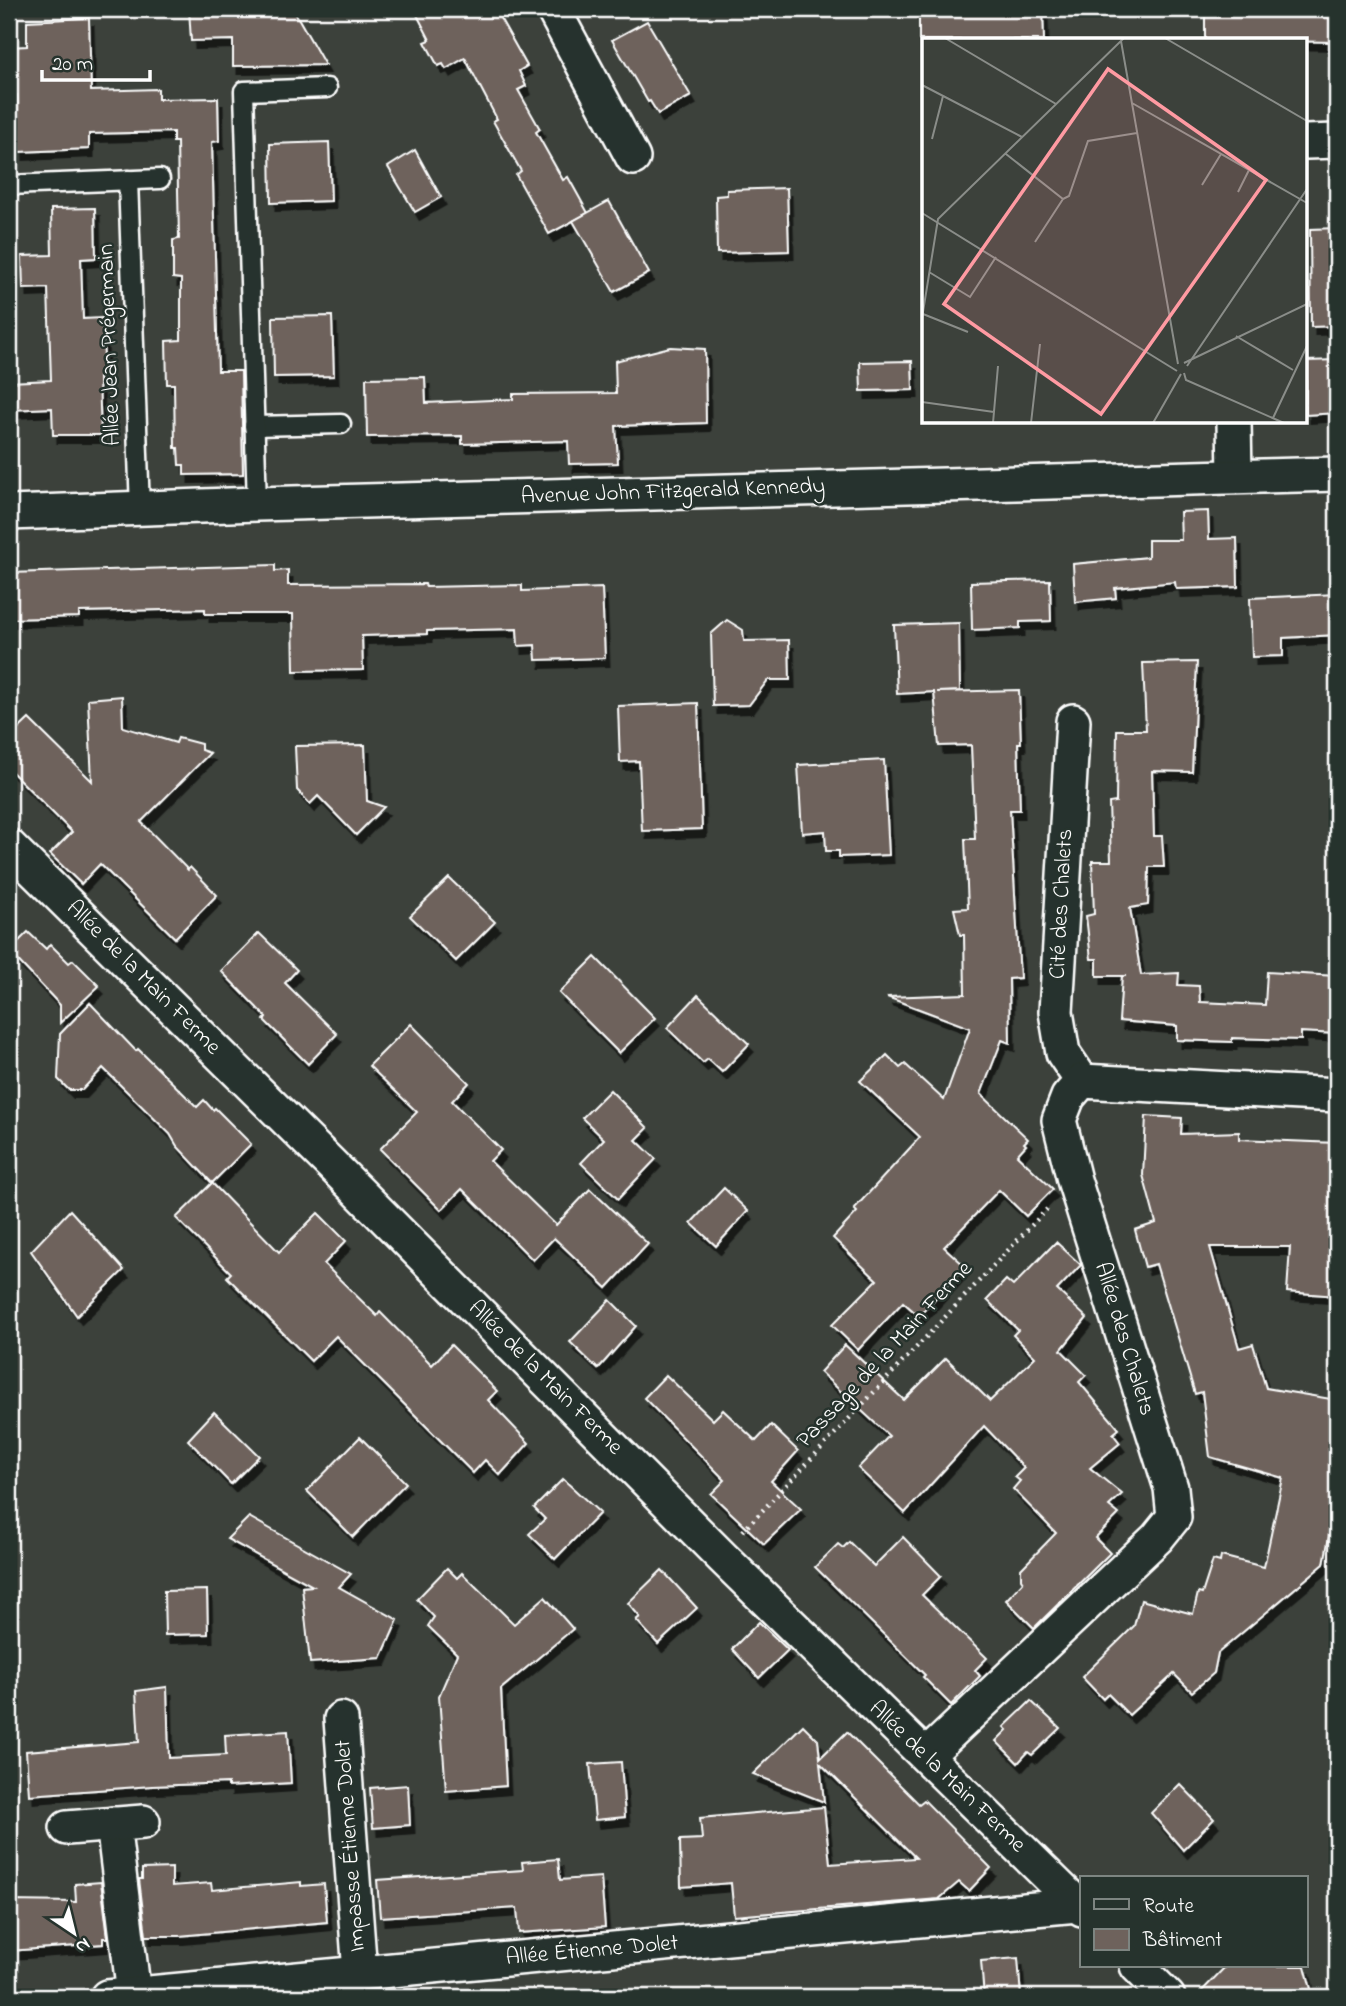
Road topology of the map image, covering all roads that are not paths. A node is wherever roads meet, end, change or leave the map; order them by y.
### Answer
1 (553, 9) edge
2 (327, 88) dead end
3 (1337, 141) edge
4 (1308, 142) edge
5 (633, 158) dead end
6 (160, 179) dead end
7 (128, 180) junction
8 (9, 185) edge
9 (341, 424) dead end
10 (1234, 424) edge
11 (254, 426) junction
12 (1337, 474) edge
13 (1235, 476) junction
14 (257, 504) junction
15 (140, 509) junction
16 (9, 513) edge
17 (1073, 721) dead end
18 (9, 846) edge
19 (1082, 1081) junction
20 (1337, 1095) edge
21 (341, 1719) dead end
22 (926, 1756) junction
23 (68, 1828) dead end
24 (1079, 1907) edge
25 (1139, 1968) edge
26 (360, 1973) junction
27 (120, 1996) edge
28 (1168, 1997) edge

1 - 5 street
2 - 11 lane
3 - 4 street
6 - 7 lane
7 - 8 lane
7 - 15 lane, Allée Jean Prégermain
9 - 11 lane
10 - 13 street
11 - 14 lane
12 - 13 street, Avenue John Fitzgerald Kennedy
13 - 14 street, Avenue John Fitzgerald Kennedy
14 - 15 street, Avenue John Fitzgerald Kennedy
15 - 16 street, Avenue John Fitzgerald Kennedy
17 - 19 street, Cité des Chalets
18 - 22 street, Allée de la Main Ferme
19 - 20 street
19 - 22 street, Allée des Chalets
21 - 26 street, Impasse Étienne Dolet
22 - 24 street, Allée de la Main Ferme
23 - 27 street
24 - 26 street, Allée Étienne Dolet
25 - 28 street
26 - 27 street, Allée Étienne Dolet

